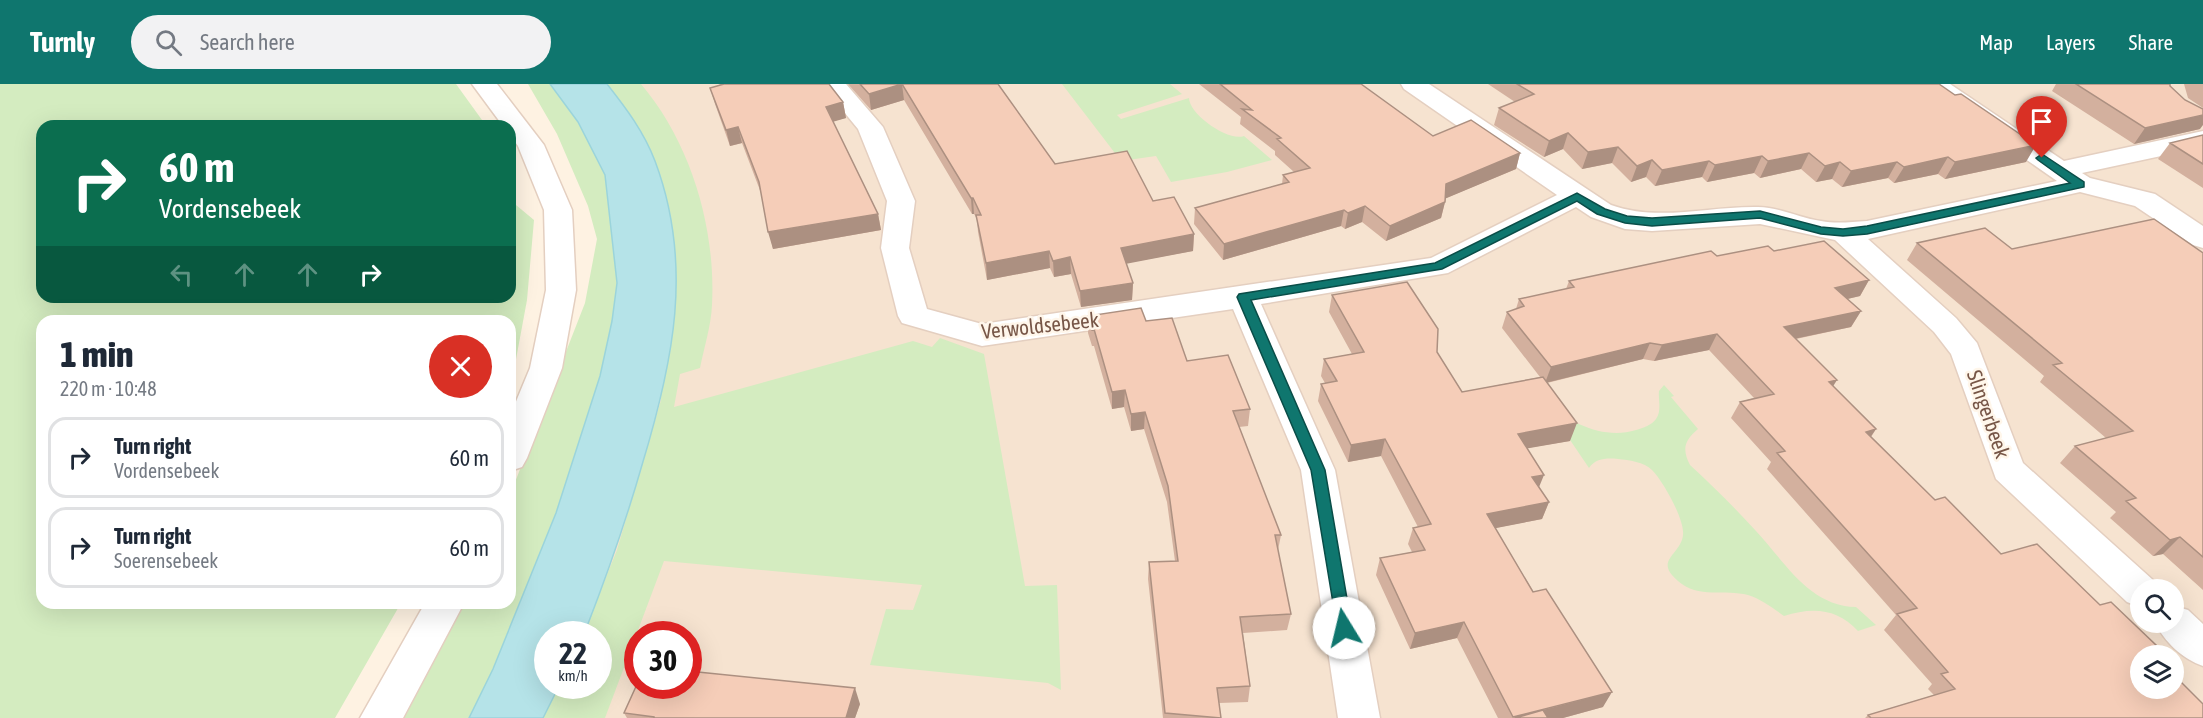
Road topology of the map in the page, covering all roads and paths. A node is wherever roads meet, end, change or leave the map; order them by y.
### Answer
1 (484, 84) edge
2 (832, 84) edge
3 (1413, 84) edge
4 (1934, 84) edge
5 (512, 120) edge
6 (516, 126) edge
7 (2203, 139) edge
8 (2070, 177) junction
9 (1577, 196) junction
10 (1843, 232) junction
11 (2203, 239) edge
12 (1243, 297) junction
13 (516, 443) edge
14 (2130, 582) edge
15 (442, 609) edge
16 (2184, 631) edge
17 (2203, 649) edge
18 (381, 718) edge
19 (1359, 718) edge

1 - 5 street
2 - 12 street, Verwoldsebeek
3 - 9 street
4 - 8 street
6 - 13 street
7 - 8 street
8 - 10 street
8 - 11 street
9 - 10 street
9 - 12 street
10 - 14 street, Slingerbeek
12 - 19 street
15 - 18 street
16 - 17 street

